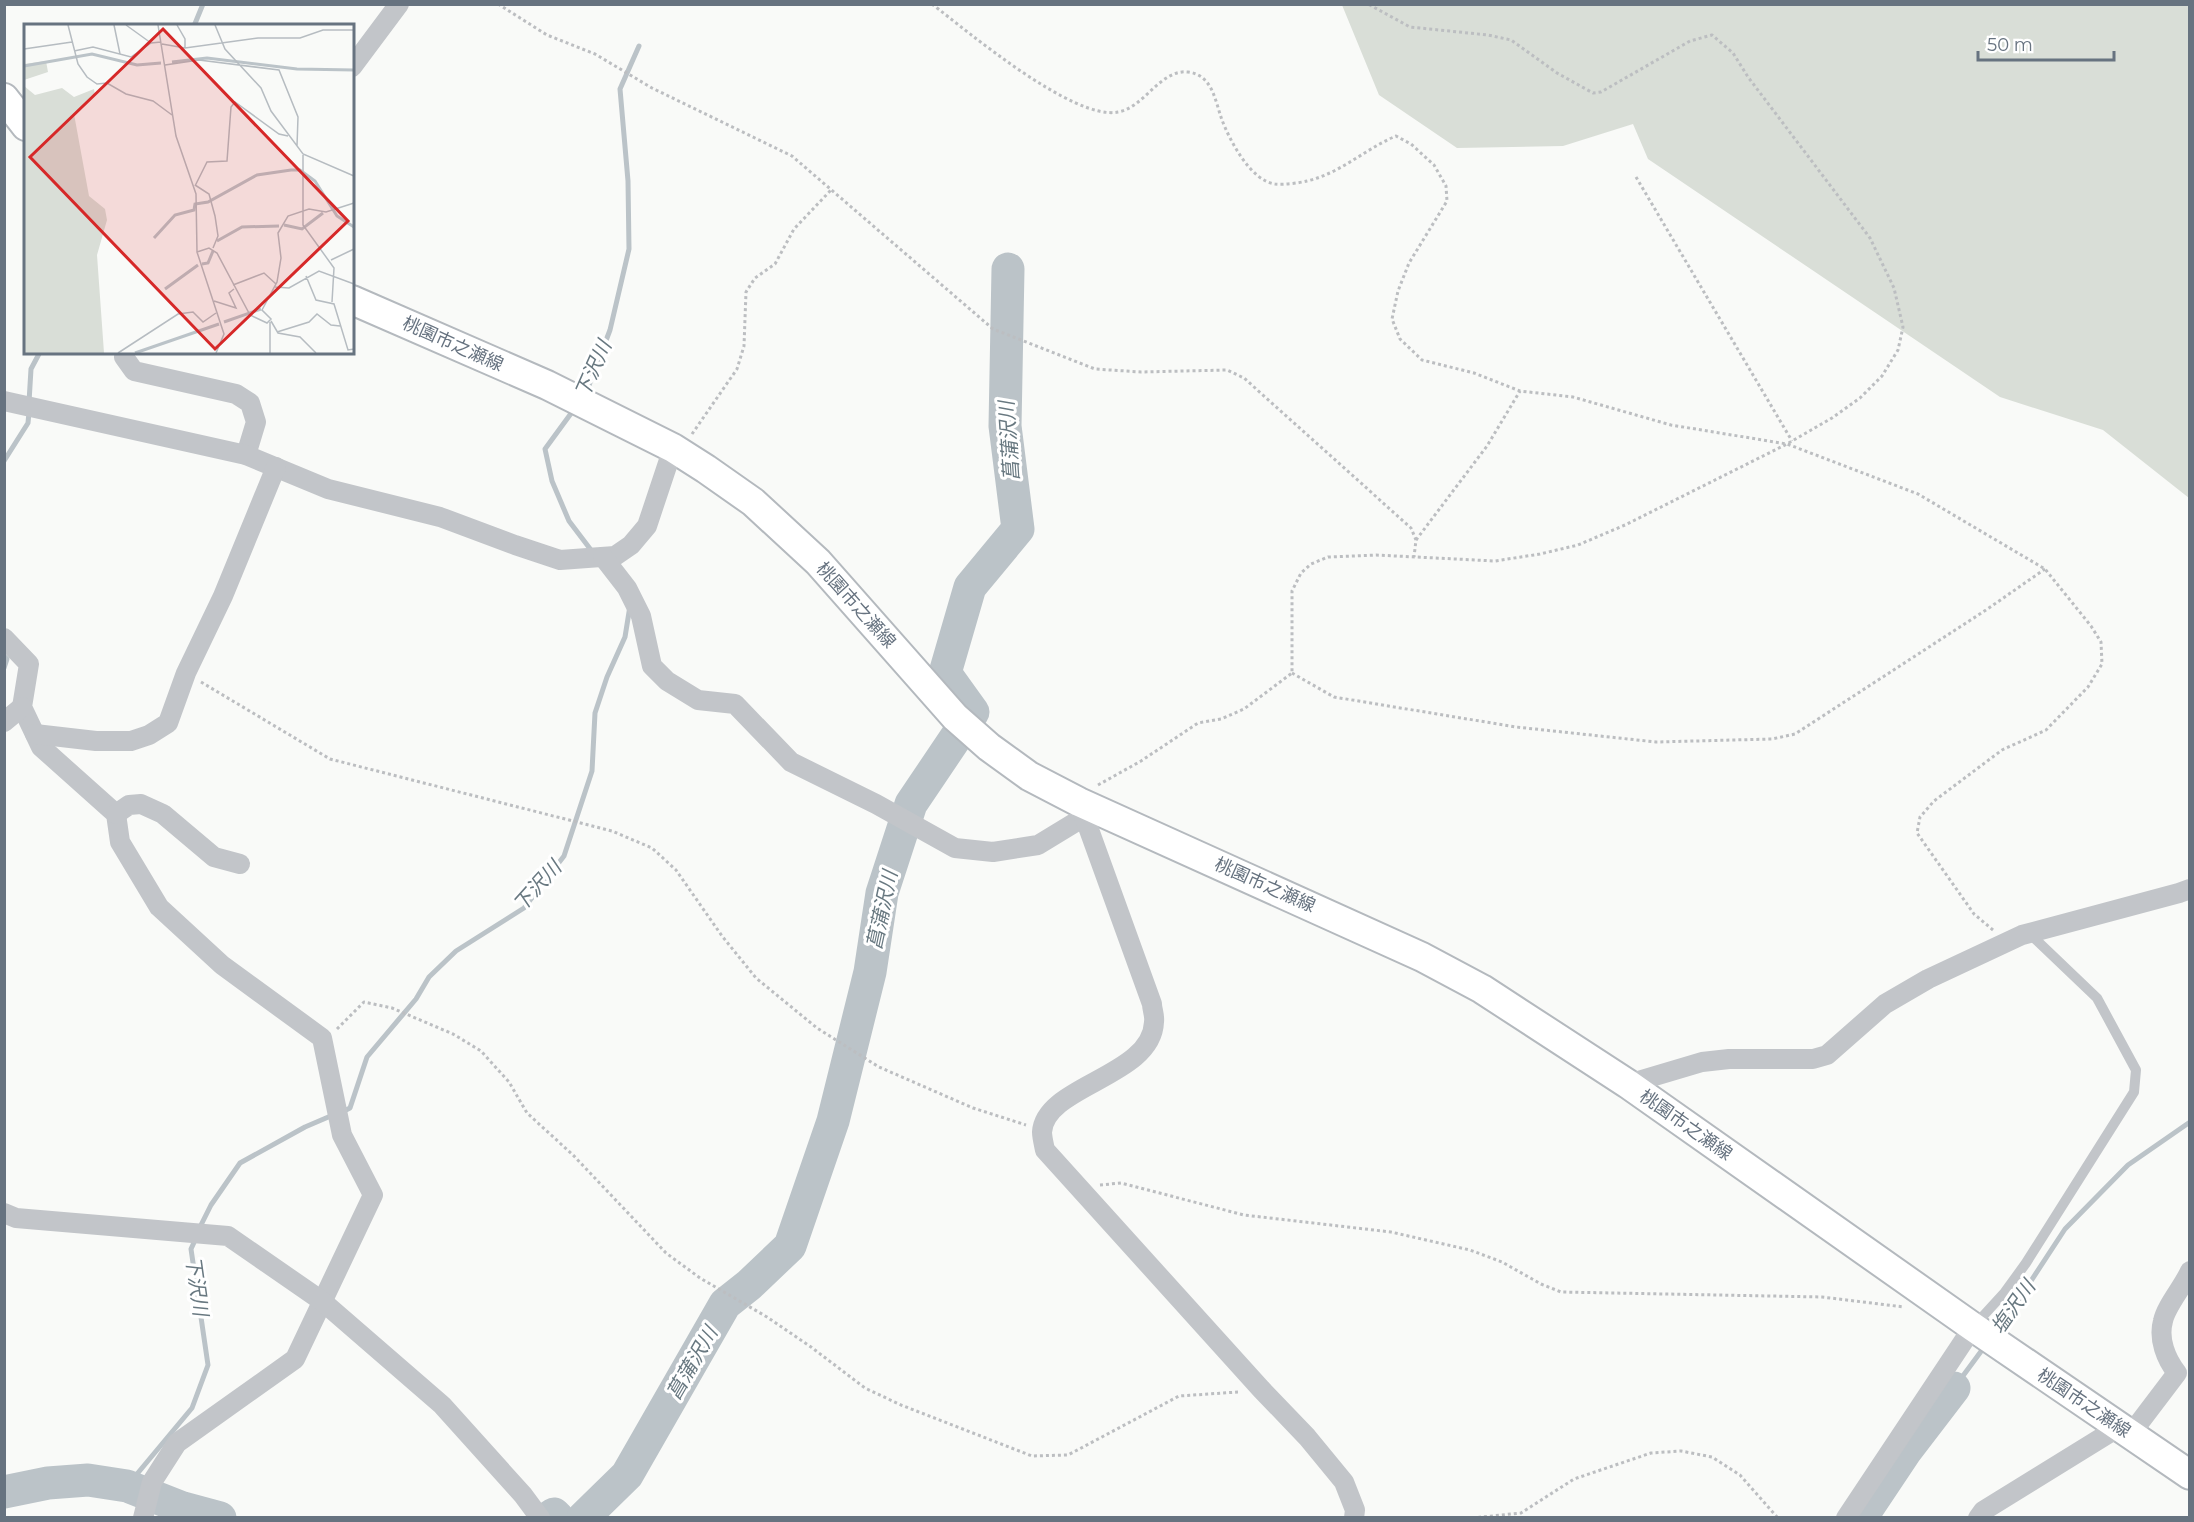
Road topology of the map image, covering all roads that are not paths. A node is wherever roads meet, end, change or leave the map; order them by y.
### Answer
1 (399, 4) edge
2 (354, 64) edge
3 (4, 98) edge
4 (24, 123) edge
5 (354, 301) edge
6 (125, 354) edge
7 (4, 401) edge
8 (677, 450) junction
9 (246, 455) junction
10 (276, 467) junction
11 (602, 557) junction
12 (4, 638) edge
13 (22, 707) junction
14 (4, 722) edge
15 (35, 734) junction
16 (1078, 806) junction
17 (116, 814) junction
18 (240, 864) dead end
19 (2190, 889) edge
20 (2030, 933) junction
21 (1628, 1084) junction
22 (4, 1213) edge
23 (2190, 1271) edge
24 (322, 1301) junction
25 (1973, 1328) junction
26 (2183, 1377) edge
27 (2125, 1431) junction
28 (2190, 1475) edge
29 (143, 1517) edge
30 (540, 1518) edge
31 (1354, 1518) edge
32 (1846, 1518) edge
33 (1977, 1518) edge

1 - 2 street
3 - 4 main road
5 - 8 main road, 桃園市之瀬線
6 - 9 street
7 - 9 street
8 - 11 street
8 - 16 main road, 桃園市之瀬線
9 - 10 street
10 - 11 street
10 - 15 street
11 - 16 street
12 - 13 street
13 - 14 street
13 - 15 street
15 - 17 street
16 - 21 main road, 桃園市之瀬線
16 - 31 street
17 - 18 street
17 - 24 street
19 - 20 street
20 - 21 street
20 - 25 lane
21 - 25 main road, 桃園市之瀬線
22 - 24 street
23 - 26 street
24 - 29 street
24 - 30 street
25 - 27 main road, 桃園市之瀬線
25 - 32 street
26 - 27 street
27 - 28 main road, 桃園市之瀬線
27 - 33 street

